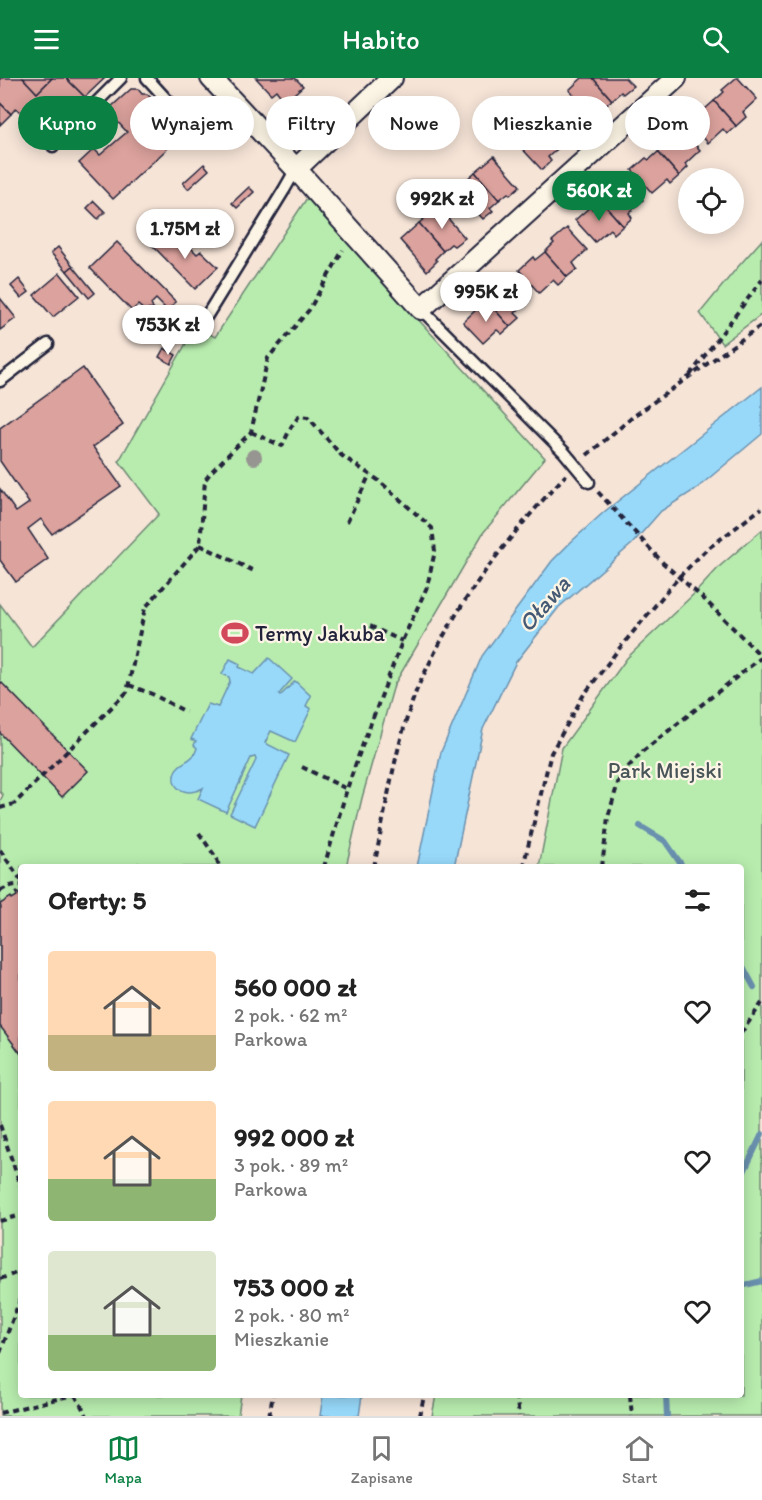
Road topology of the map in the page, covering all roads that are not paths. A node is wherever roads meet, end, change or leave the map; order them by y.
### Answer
1 (121, 78) edge
2 (147, 78) edge
3 (211, 78) edge
4 (392, 78) edge
5 (676, 78) edge
6 (103, 96) edge
7 (163, 96) edge
8 (296, 169) junction
9 (421, 309) junction
10 (146, 315) dead end
11 (48, 344) dead end
12 (0, 381) edge
13 (589, 482) road end

1 - 6 lane
2 - 7 lane
3 - 8 street
4 - 8 street
5 - 9 street
8 - 9 street
8 - 10 lane
9 - 13 lane
11 - 12 lane

